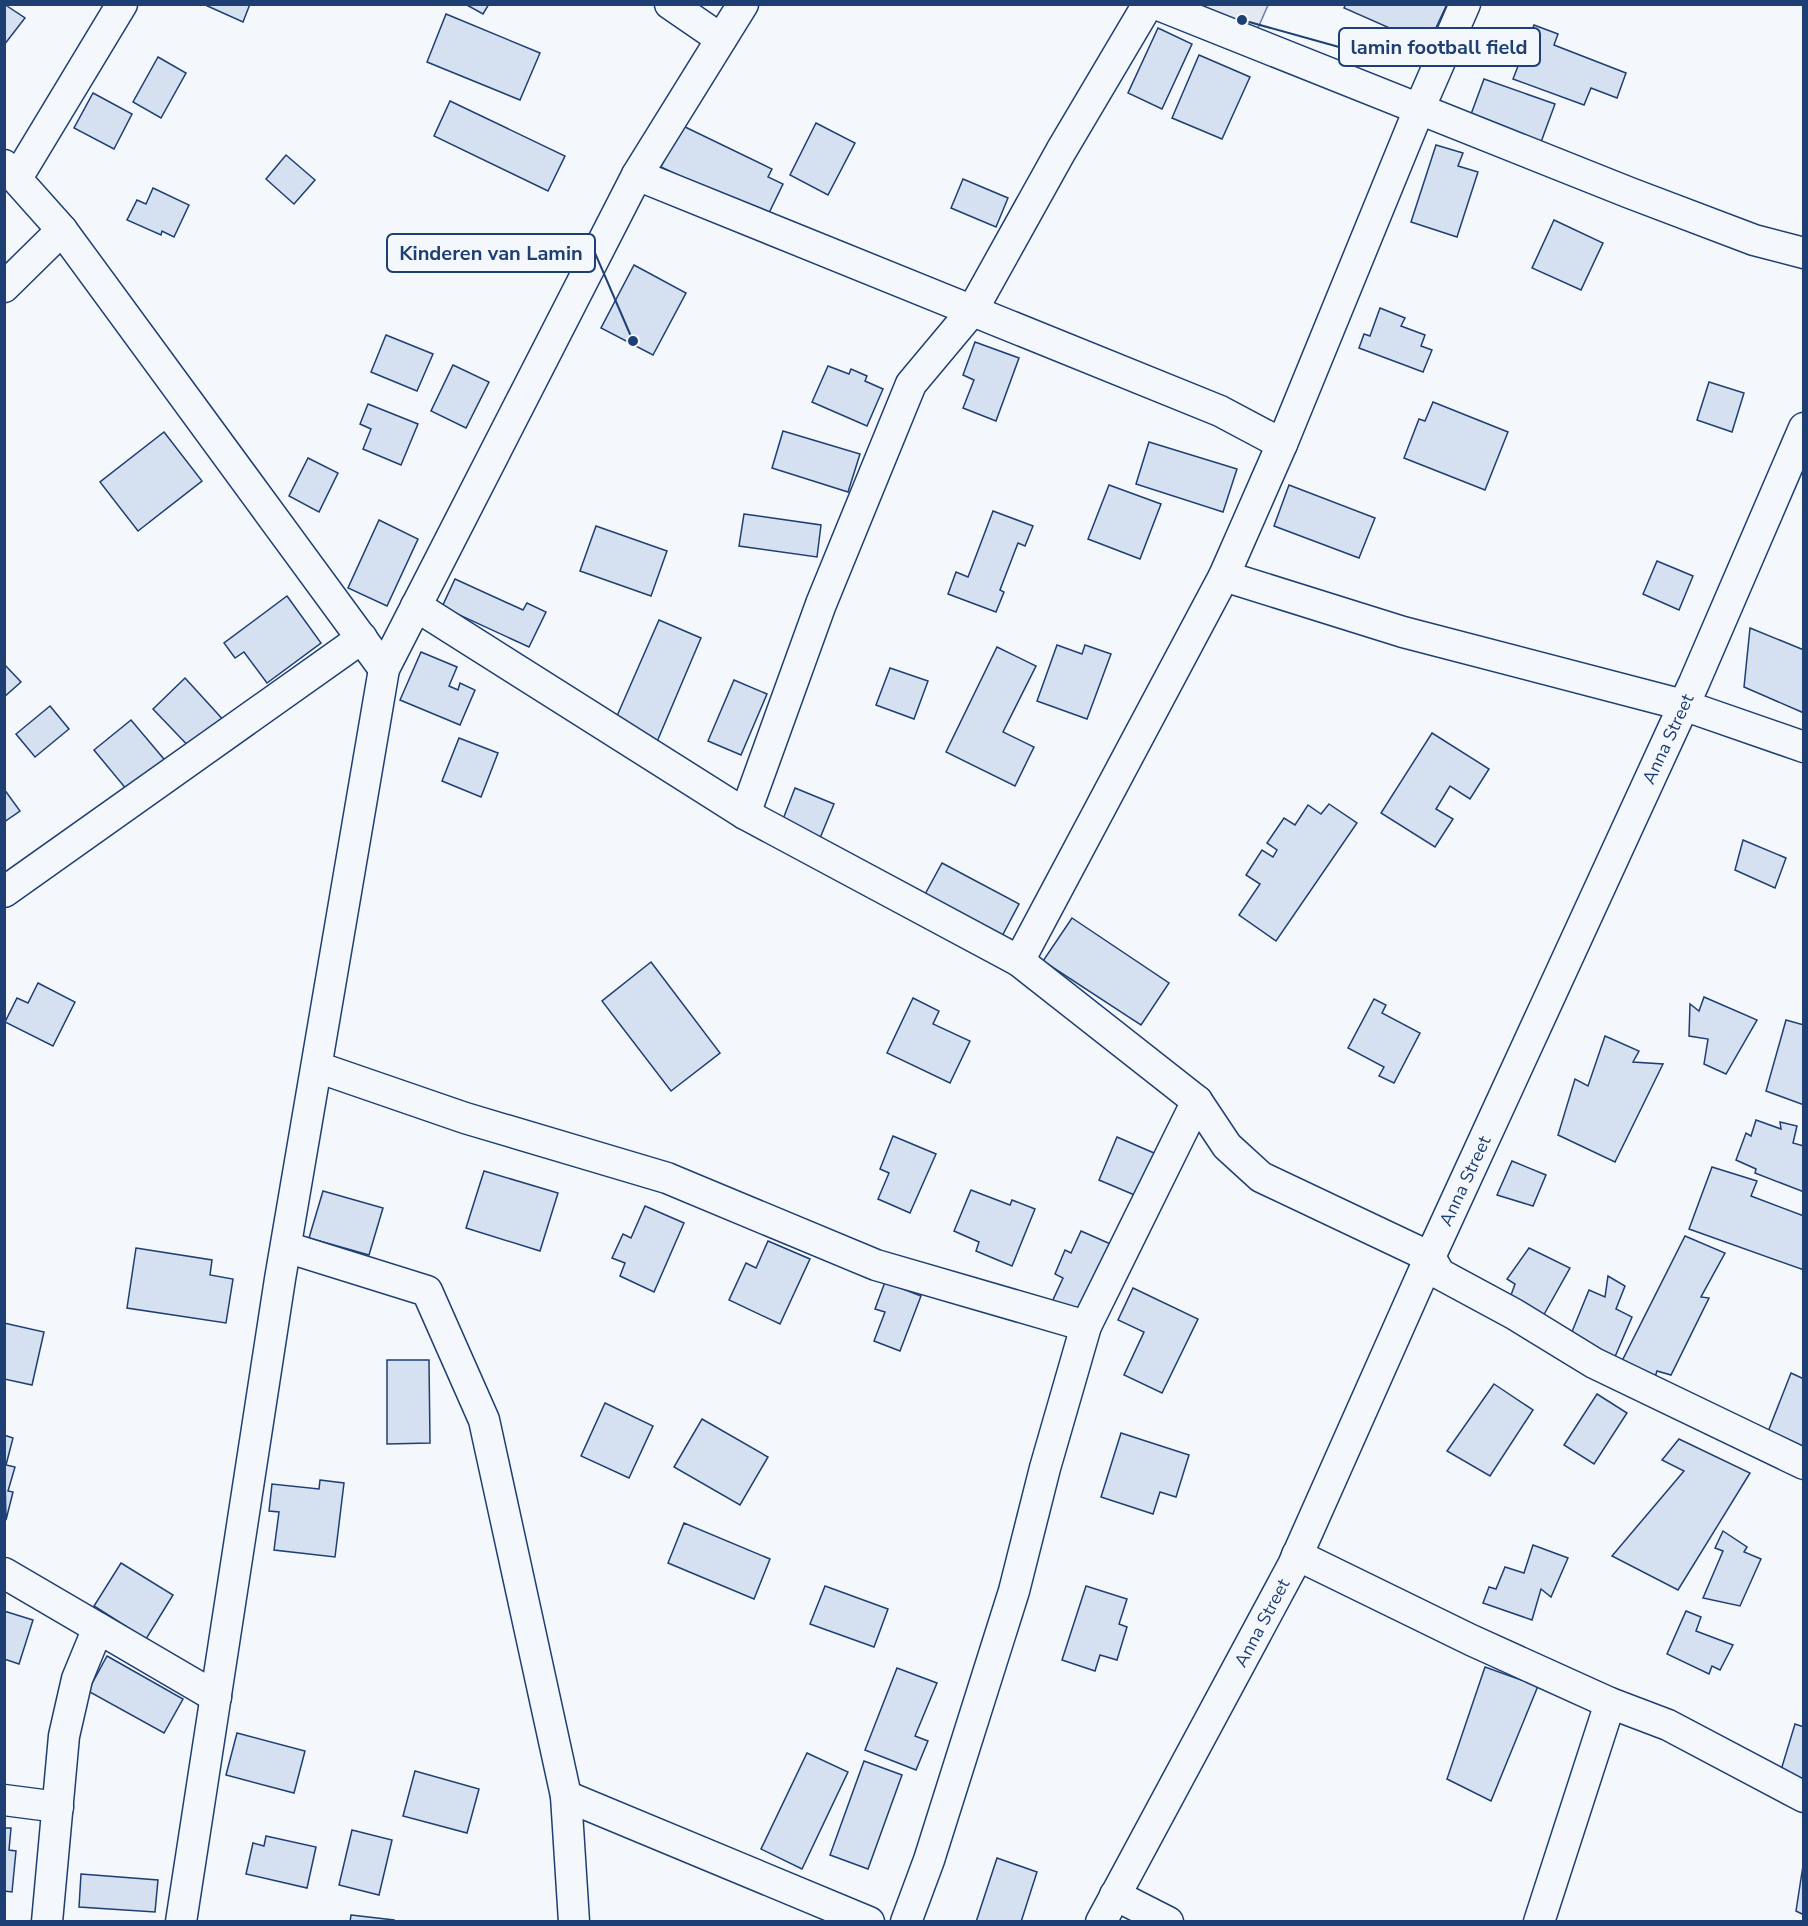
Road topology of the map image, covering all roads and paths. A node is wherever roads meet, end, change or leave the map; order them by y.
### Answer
1 (123, 4) edge
2 (670, 4) edge
3 (743, 4) edge
4 (1148, 4) edge
5 (1156, 4) edge
6 (1465, 4) edge
7 (721, 39) junction
8 (1420, 107) junction
9 (11, 172) edge
10 (638, 175) junction
11 (62, 230) junction
12 (1803, 253) edge
13 (4, 287) edge
14 (972, 311) junction
15 (1803, 428) edge
16 (1282, 444) junction
17 (1224, 576) junction
18 (416, 606) junction
19 (362, 638) junction
20 (384, 669) junction
21 (1683, 705) junction
22 (1803, 747) edge
23 (745, 814) junction
24 (4, 892) edge
25 (1019, 961) junction
26 (316, 1067) junction
27 (1197, 1101) junction
28 (286, 1247) junction
29 (1430, 1257) junction
30 (1086, 1326) junction
31 (1803, 1464) edge
32 (1297, 1556) junction
33 (4, 1573) edge
34 (98, 1628) junction
35 (216, 1697) junction
36 (1610, 1702) junction
37 (566, 1796) junction
38 (1803, 1797) edge
39 (4, 1800) edge
40 (58, 1807) junction
41 (1115, 1895) junction
42 (47, 1922) edge
43 (181, 1922) edge
44 (574, 1922) edge
45 (869, 1922) edge
46 (906, 1922) edge
47 (1101, 1922) edge
48 (1168, 1922) edge
49 (1539, 1922) edge

1 - 9 street
2 - 7 street
3 - 7 street
4 - 14 street
5 - 8 street
6 - 8 street
7 - 10 street
8 - 12 street
8 - 16 street
9 - 11 street
10 - 14 street
10 - 18 street
11 - 13 street
11 - 19 street
14 - 16 street
14 - 23 street
15 - 21 street, Anna Street
16 - 17 street
17 - 21 street
17 - 25 street
18 - 20 street
18 - 23 street
19 - 20 street
19 - 24 street
20 - 26 street
21 - 22 street
21 - 29 street, Anna Street
23 - 25 street
25 - 27 street
26 - 28 street
26 - 30 street
27 - 29 street
27 - 30 street
28 - 35 street
28 - 37 street
29 - 31 street
29 - 32 street, Anna Street
30 - 46 street
32 - 36 street
32 - 41 street, Anna Street
33 - 34 street
34 - 35 street
34 - 40 street
35 - 43 street
36 - 38 street
36 - 49 street
37 - 44 street
37 - 45 street
39 - 40 street
40 - 42 street
41 - 47 street, Anna Street
41 - 48 street

